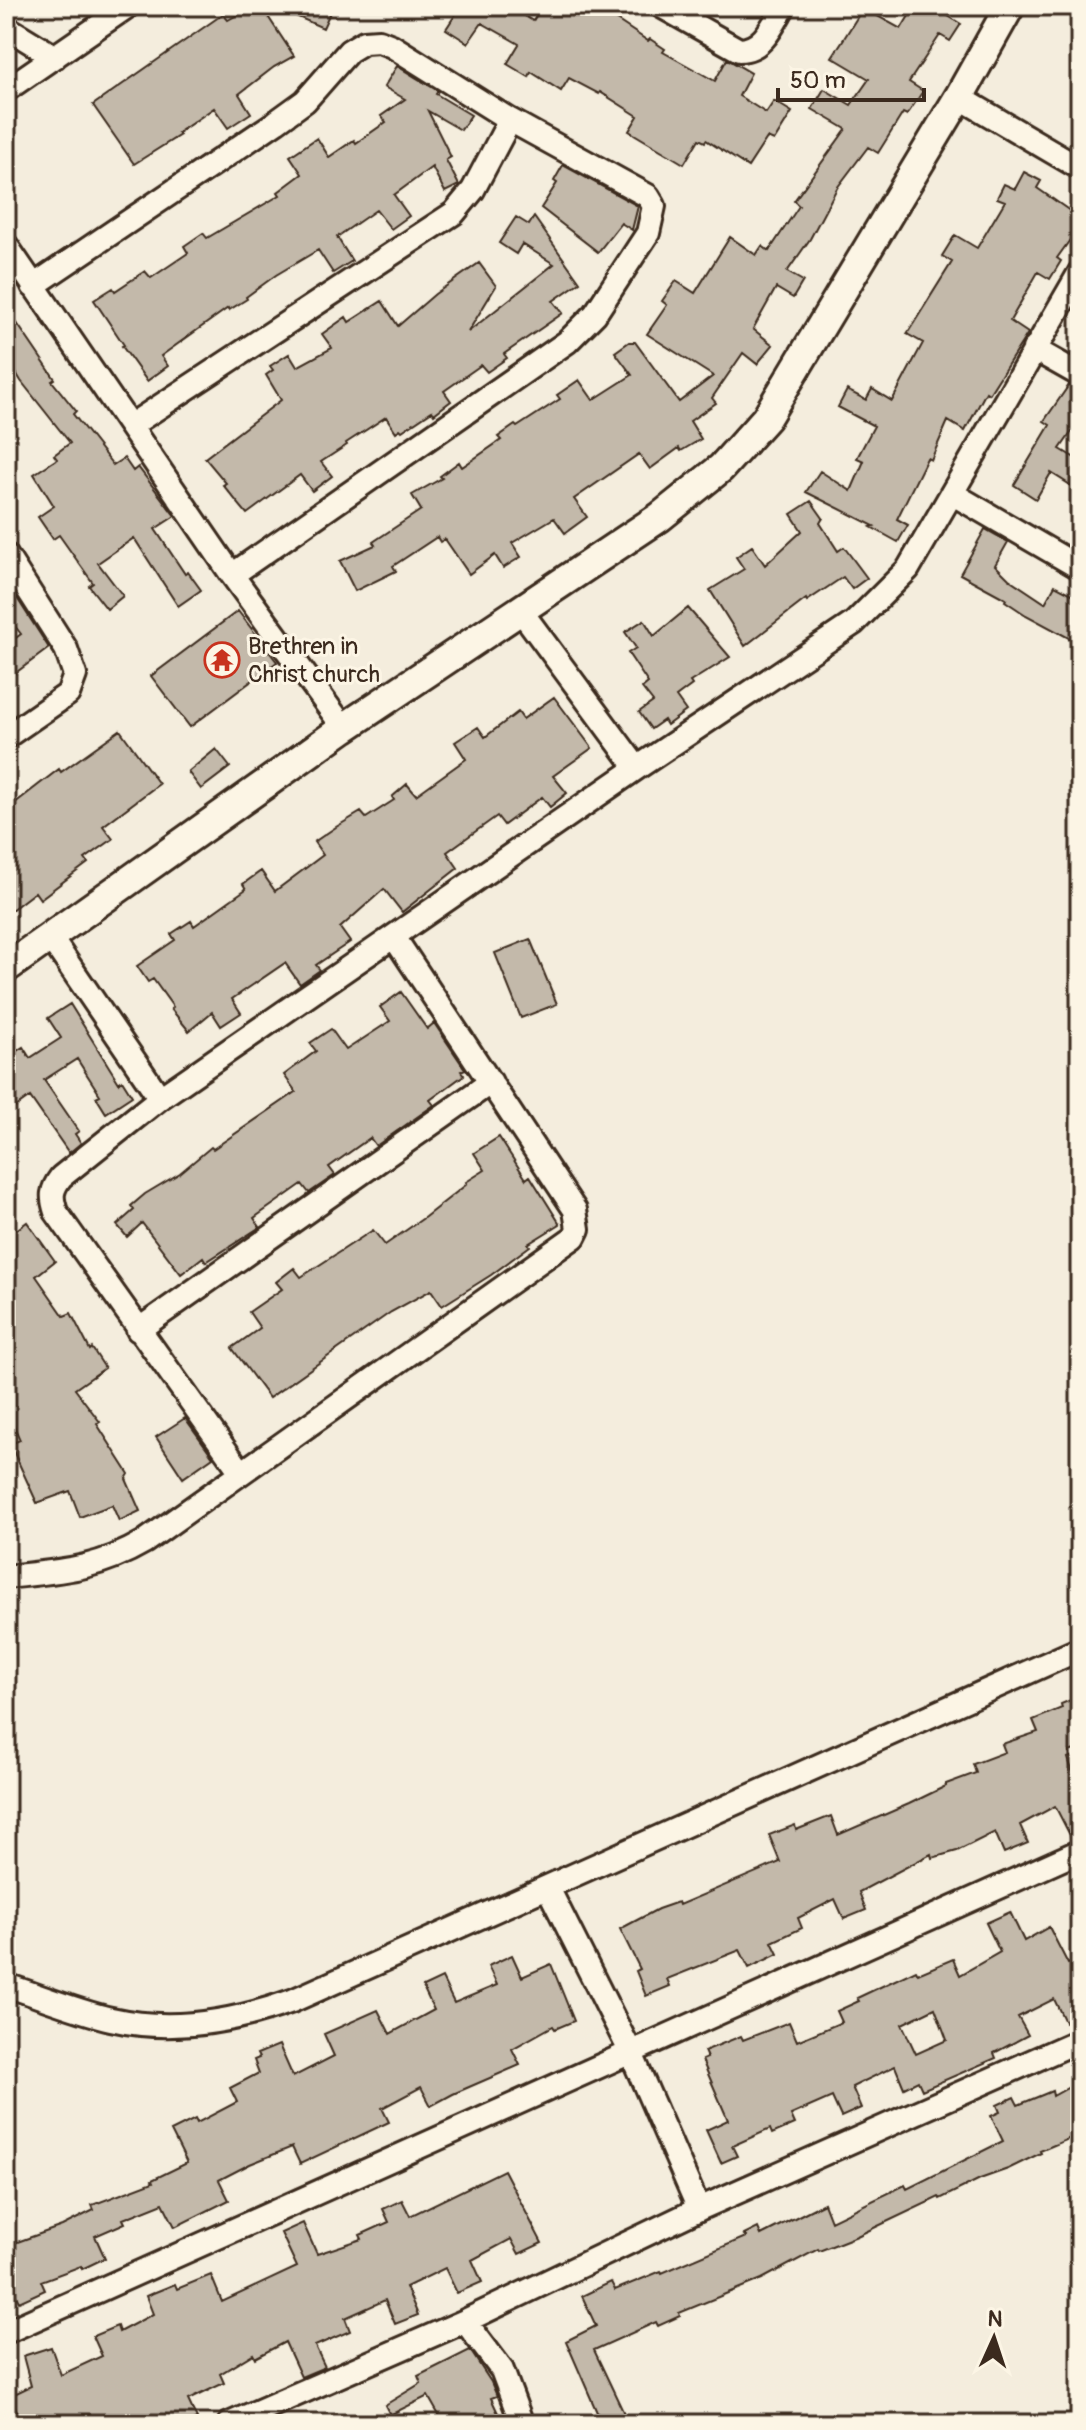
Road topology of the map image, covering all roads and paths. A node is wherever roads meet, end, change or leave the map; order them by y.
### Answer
1 (128, 6) edge
2 (661, 6) edge
3 (784, 6) edge
4 (1010, 6) edge
5 (6, 27) edge
6 (55, 57) junction
7 (6, 90) edge
8 (959, 97) junction
9 (510, 120) junction
10 (1080, 168) edge
11 (6, 245) edge
12 (1080, 272) edge
13 (33, 286) junction
14 (1034, 349) junction
15 (1080, 375) edge
16 (130, 426) junction
17 (953, 494) junction
18 (6, 555) edge
19 (1080, 568) edge
20 (232, 575) junction
21 (521, 611) junction
22 (344, 728) junction
23 (6, 737) edge
24 (637, 768) junction
25 (50, 937) junction
26 (394, 937) junction
27 (6, 968) edge
28 (491, 1082) junction
29 (160, 1098) junction
30 (138, 1330) junction
31 (241, 1472) junction
32 (6, 1577) edge
33 (1080, 1649) edge
34 (1080, 1851) edge
35 (548, 1888) junction
36 (6, 1985) edge
37 (1080, 2040) edge
38 (630, 2051) junction
39 (699, 2209) junction
40 (465, 2321) junction
41 (6, 2332) edge
42 (229, 2424) edge
43 (522, 2424) edge

1 - 6 street
2 - 3 street
4 - 8 street
5 - 6 street
6 - 7 street
8 - 10 street
8 - 21 street
9 - 13 street
9 - 16 street
9 - 20 street
11 - 13 street
12 - 14 street
13 - 16 street
14 - 15 street
14 - 17 street
16 - 20 street
17 - 19 street
17 - 24 street
18 - 23 street
20 - 22 street
21 - 22 street
21 - 24 street
22 - 25 street
24 - 26 street
25 - 27 street
25 - 29 street
26 - 28 street
26 - 29 street
28 - 30 street
28 - 31 street
29 - 30 street
30 - 31 street
31 - 32 street
33 - 35 street
34 - 38 street
35 - 36 street
35 - 38 street
37 - 39 street
38 - 39 street
38 - 41 street
39 - 40 street
40 - 42 street
40 - 43 street

